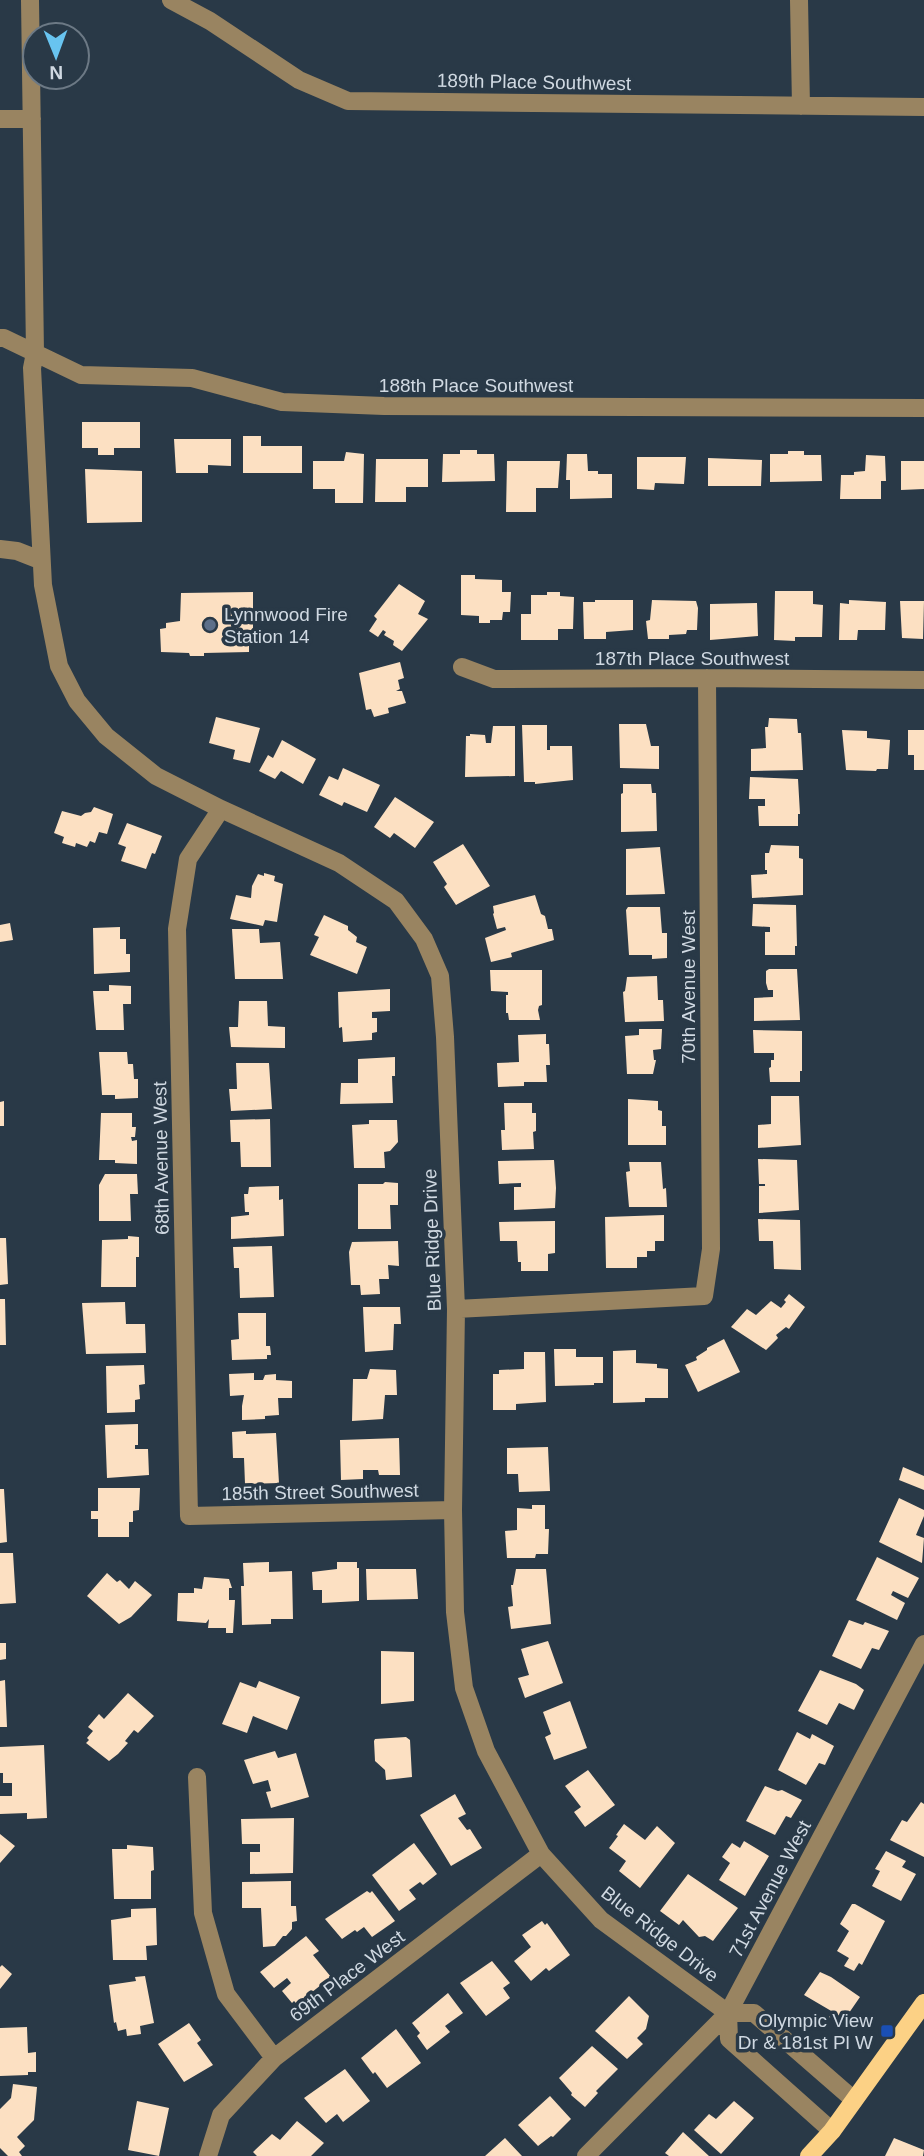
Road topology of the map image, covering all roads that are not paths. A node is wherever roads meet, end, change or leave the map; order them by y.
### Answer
1 (30, 0) edge
2 (171, 0) edge
3 (799, 0) edge
4 (801, 106) junction
5 (924, 107) edge
6 (0, 119) edge
7 (32, 119) junction
8 (0, 338) edge
9 (35, 353) junction
10 (924, 408) edge
11 (0, 549) edge
12 (40, 559) junction
13 (462, 667) dead end
14 (707, 678) junction
15 (924, 681) edge
16 (221, 809) junction
17 (456, 1309) junction
18 (453, 1510) junction
19 (189, 1516) joint
20 (924, 1644) edge
21 (197, 1777) dead end
22 (541, 1854) junction
23 (924, 2003) edge
24 (728, 2013) junction
25 (274, 2058) junction
26 (854, 2100) junction
27 (832, 2131) junction
28 (208, 2156) edge
29 (586, 2156) edge
30 (809, 2156) edge

1 - 7 street
2 - 4 street, 189th Place Southwest
3 - 4 street
4 - 5 street, 189th Place Southwest
6 - 7 street
7 - 9 street
8 - 9 street, 188th Place Southwest
9 - 10 street, 188th Place Southwest
9 - 12 street
11 - 12 street
12 - 16 street, Blue Ridge Drive
13 - 14 street, 187th Place Southwest
14 - 15 street, 187th Place Southwest
14 - 17 street, 70th Avenue West
16 - 17 street, Blue Ridge Drive
16 - 19 street, 68th Avenue West
17 - 18 street, Blue Ridge Drive
18 - 19 street, 185th Street Southwest
18 - 22 street, Blue Ridge Drive
20 - 24 street, 71st Avenue West
21 - 25 street
22 - 24 street, Blue Ridge Drive
22 - 25 street, 69th Place West
23 - 26 main road
24 - 26 street, Blue Ridge Drive
24 - 27 street
24 - 29 street, 71st Avenue West
25 - 28 street, 69th Place West
26 - 27 main road
27 - 30 main road

